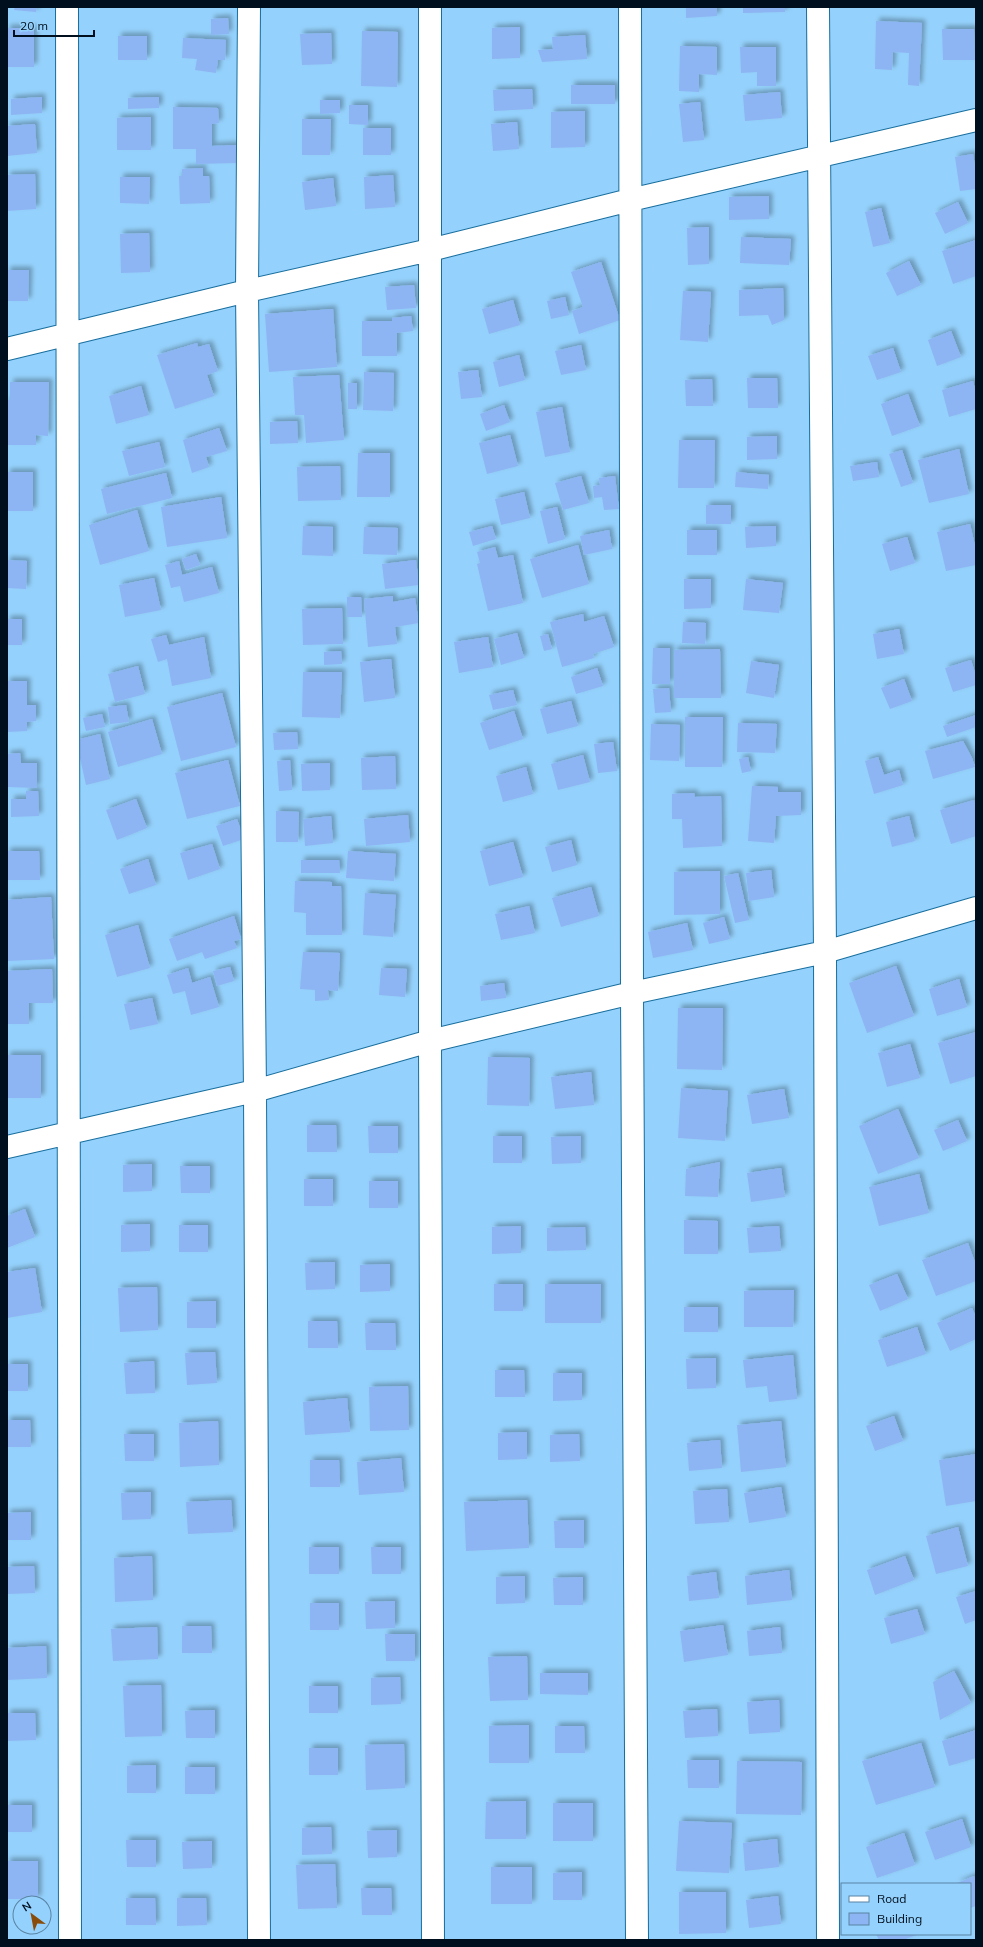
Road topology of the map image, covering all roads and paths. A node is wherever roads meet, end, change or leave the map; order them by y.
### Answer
1 (67, 7) edge
2 (249, 7) edge
3 (430, 7) edge
4 (630, 7) edge
5 (818, 7) edge
6 (976, 120) edge
7 (818, 156) junction
8 (630, 200) junction
9 (430, 250) junction
10 (247, 291) junction
11 (68, 334) junction
12 (7, 349) edge
13 (976, 908) edge
14 (825, 952) junction
15 (632, 993) junction
16 (430, 1041) junction
17 (255, 1091) junction
18 (69, 1134) junction
19 (7, 1147) edge
20 (70, 1940) edge
21 (259, 1940) edge
22 (433, 1940) edge
23 (637, 1940) edge
24 (828, 1940) edge

1 - 11 street
2 - 10 street
3 - 9 street
4 - 8 street
5 - 7 street
6 - 7 street
7 - 8 street
7 - 14 street
8 - 9 street
8 - 15 street
9 - 10 street
9 - 16 street
10 - 11 street
10 - 17 street
11 - 12 street
11 - 18 street
13 - 14 street
14 - 15 street
14 - 24 street
15 - 16 street
15 - 23 street
16 - 17 street
16 - 22 street
17 - 18 street
17 - 21 street
18 - 19 street
18 - 20 street

